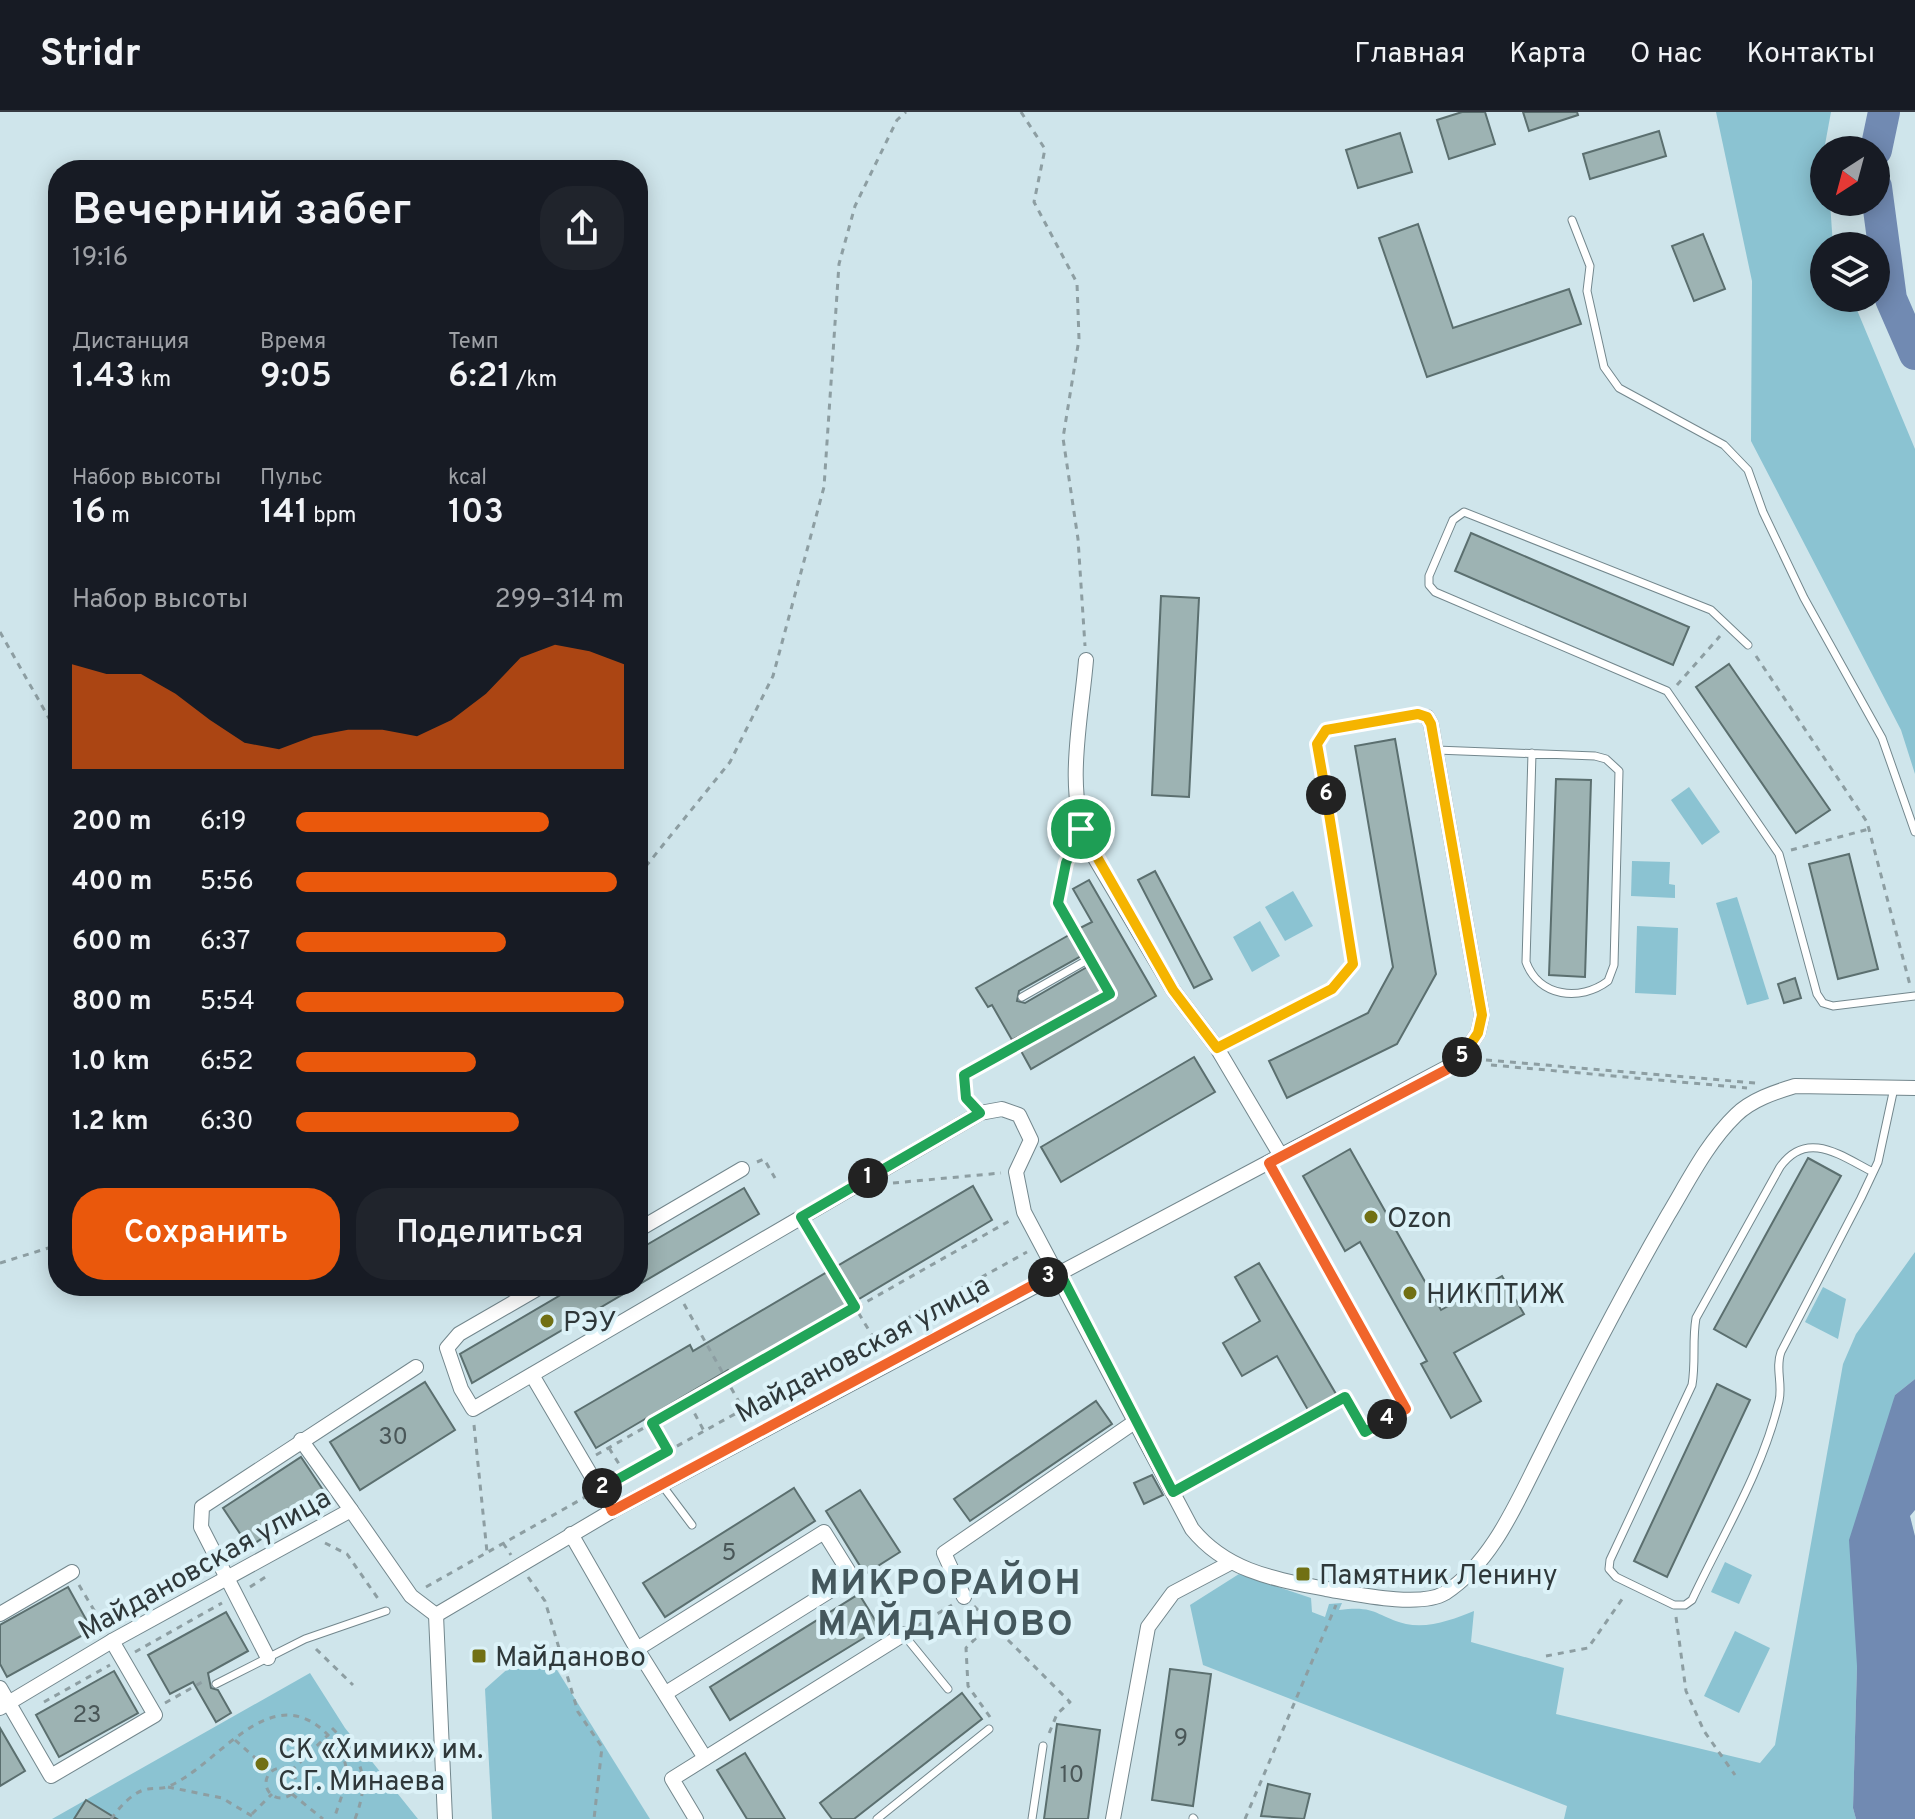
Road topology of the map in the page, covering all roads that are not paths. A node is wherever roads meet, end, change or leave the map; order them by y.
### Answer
1 (1572, 220) dead end
2 (1748, 645) road end
3 (1086, 660) road end
4 (1427, 717) joint
5 (1436, 750) junction
6 (1532, 753) junction
7 (1081, 829) junction
8 (1915, 832) edge
9 (1089, 959) junction
10 (1914, 996) edge
11 (1022, 997) dead end
12 (1217, 1048) junction
13 (1894, 1086) junction
14 (1915, 1088) edge
15 (980, 1113) junction
16 (1275, 1159) junction
17 (742, 1169) dead end
18 (1873, 1172) junction
19 (648, 1224) edge
20 (1059, 1271) junction
21 (525, 1296) edge
22 (416, 1367) dead end
23 (532, 1375) junction
24 (1136, 1421) junction
25 (301, 1440) junction
26 (662, 1485) junction
27 (1173, 1492) junction
28 (351, 1510) junction
29 (612, 1511) junction
30 (692, 1525) dead end
31 (571, 1534) junction
32 (1230, 1563) junction
33 (72, 1572) road end
34 (228, 1577) junction
35 (964, 1597) road end
36 (386, 1611) road end
37 (0, 1614) edge
38 (436, 1615) junction
39 (904, 1634) joint
40 (112, 1641) junction
41 (637, 1649) junction
42 (268, 1658) junction
43 (216, 1684) dead end
44 (0, 1688) edge
45 (948, 1689) dead end
46 (666, 1693) junction
47 (4, 1705) edge
48 (989, 1729) road end
49 (1043, 1746) road end
50 (705, 1758) junction
51 (445, 1819) edge
52 (696, 1819) edge
53 (877, 1819) edge
54 (1032, 1819) edge
55 (1113, 1819) edge

1 - 8 lane
2 - 10 lane
3 - 7 street
4 - 5 street, Майдановская улица
4 - 12 lane
5 - 6 lane
5 - 16 street, Майдановская улица
6 - 6 lane
7 - 9 lane
7 - 12 street
9 - 11 lane
9 - 15 lane
12 - 16 street
13 - 14 street
13 - 18 lane
13 - 32 street
15 - 20 street
15 - 23 street
16 - 20 street, Майдановская улица
16 - 27 lane
17 - 19 street
18 - 18 lane
20 - 24 street
20 - 26 street, Майдановская улица
21 - 23 street
22 - 25 street
23 - 29 street
24 - 27 street
24 - 35 street
25 - 28 street
25 - 34 street
26 - 29 street, Майдановская улица
26 - 30 lane
27 - 32 street
28 - 34 street, Майдановская улица
28 - 38 street, Майдановская улица
29 - 31 street, Майдановская улица
31 - 38 street, Майдановская улица
31 - 41 street
32 - 55 street
33 - 37 street
34 - 40 street, Майдановская улица
34 - 42 street
36 - 42 lane
38 - 51 street
39 - 45 lane
39 - 50 street
40 - 47 street, Майдановская улица
40 - 47 street
41 - 46 street
41 - 46 street
42 - 43 lane
44 - 47 street
46 - 50 street
48 - 53 lane
49 - 54 lane
50 - 52 street

